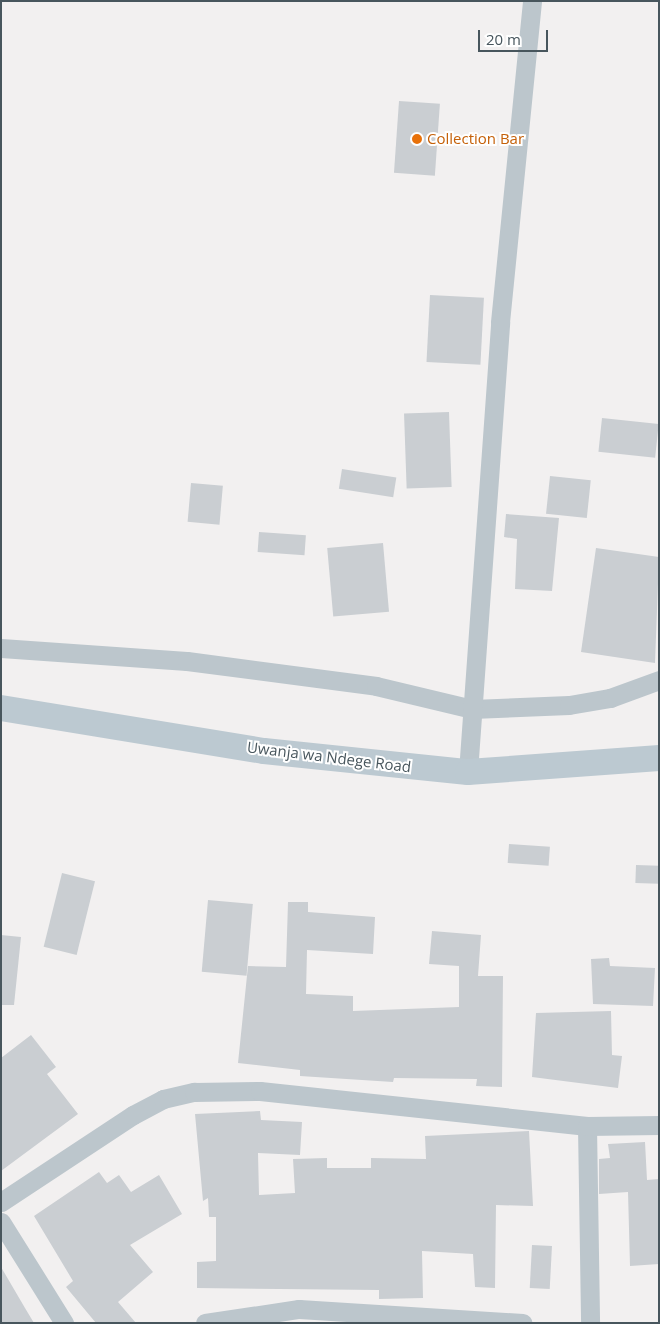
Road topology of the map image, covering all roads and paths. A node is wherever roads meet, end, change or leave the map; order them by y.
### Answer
1 (532, 1) edge
2 (1, 648) edge
3 (659, 680) edge
4 (1, 708) edge
5 (472, 710) junction
6 (659, 758) edge
7 (468, 772) junction
8 (659, 1125) edge
9 (587, 1126) junction
10 (1, 1202) edge
11 (1, 1222) edge
12 (64, 1323) edge
13 (204, 1323) edge
14 (523, 1323) edge
15 (590, 1323) edge

1 - 5 street
2 - 5 street
3 - 5 street
4 - 7 main road, Uwanja wa Ndege Road
5 - 7 street
6 - 7 main road, Uwanja wa Ndege Road
8 - 9 street
9 - 10 street
9 - 15 street
11 - 12 street
13 - 14 street

